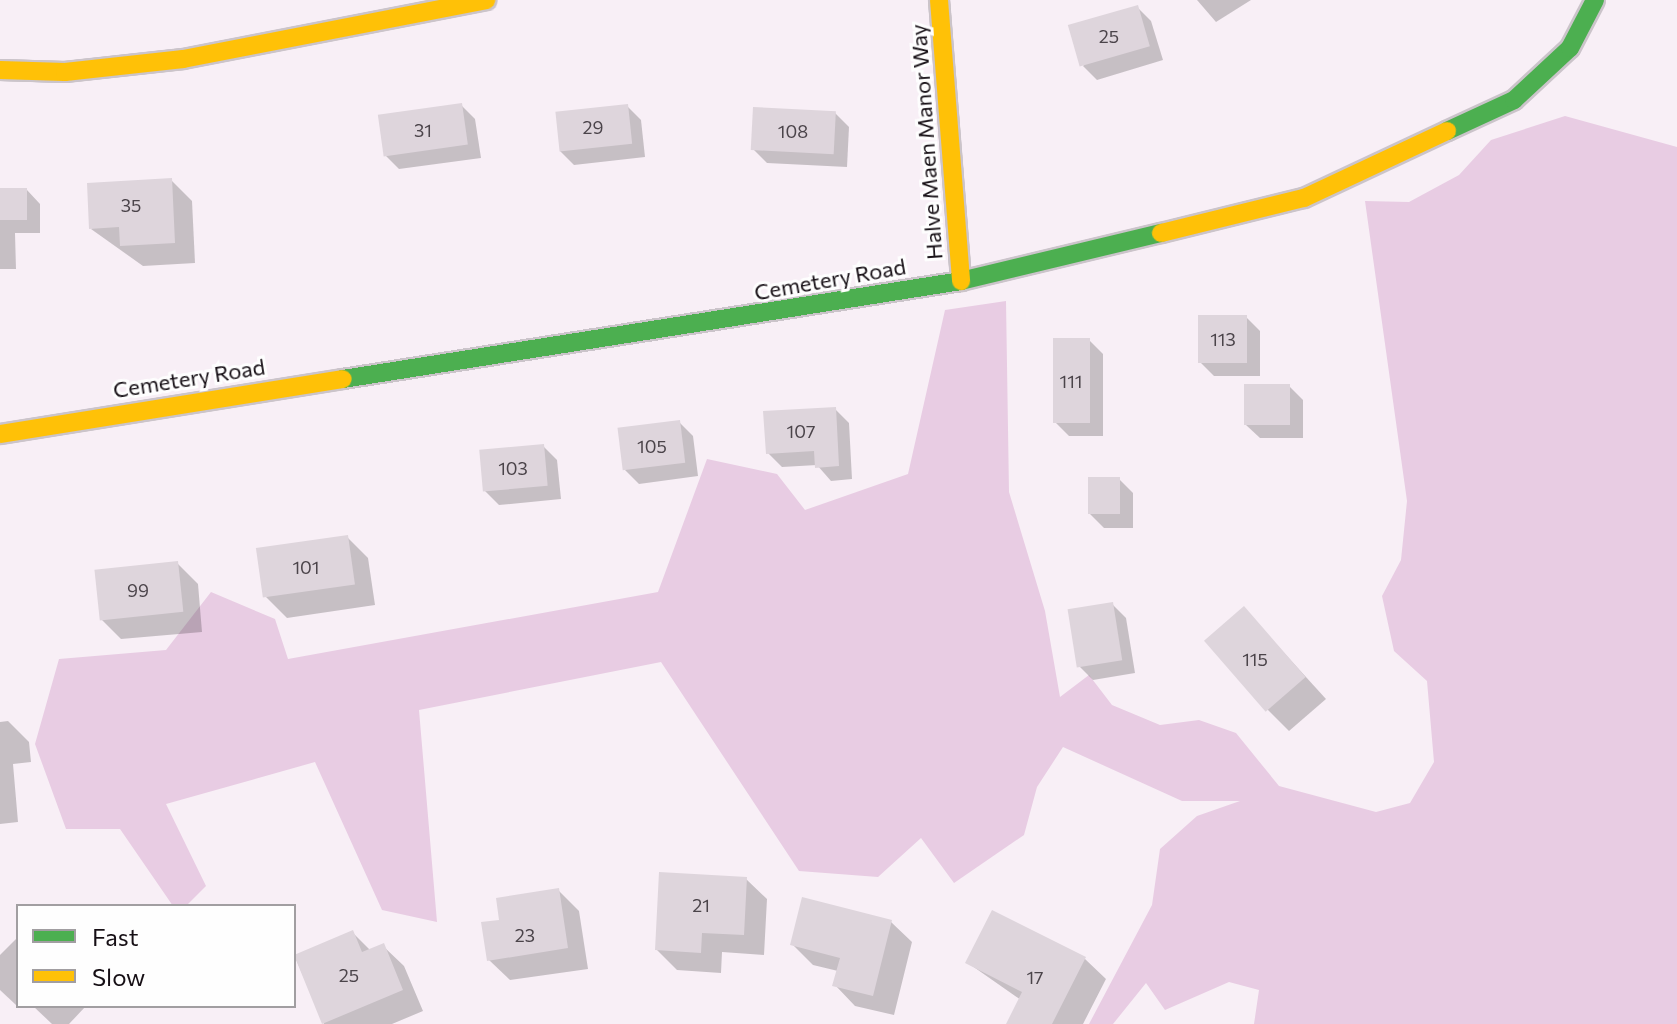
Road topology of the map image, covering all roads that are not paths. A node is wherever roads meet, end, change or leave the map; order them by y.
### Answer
1 (486, 0) edge
2 (939, 0) edge
3 (1595, 0) edge
4 (0, 70) edge
5 (961, 281) junction
6 (0, 434) edge

1 - 4 street
2 - 5 street, Halve Maen Manor Way
3 - 5 street, Cemetery Road
5 - 6 street, Cemetery Road

